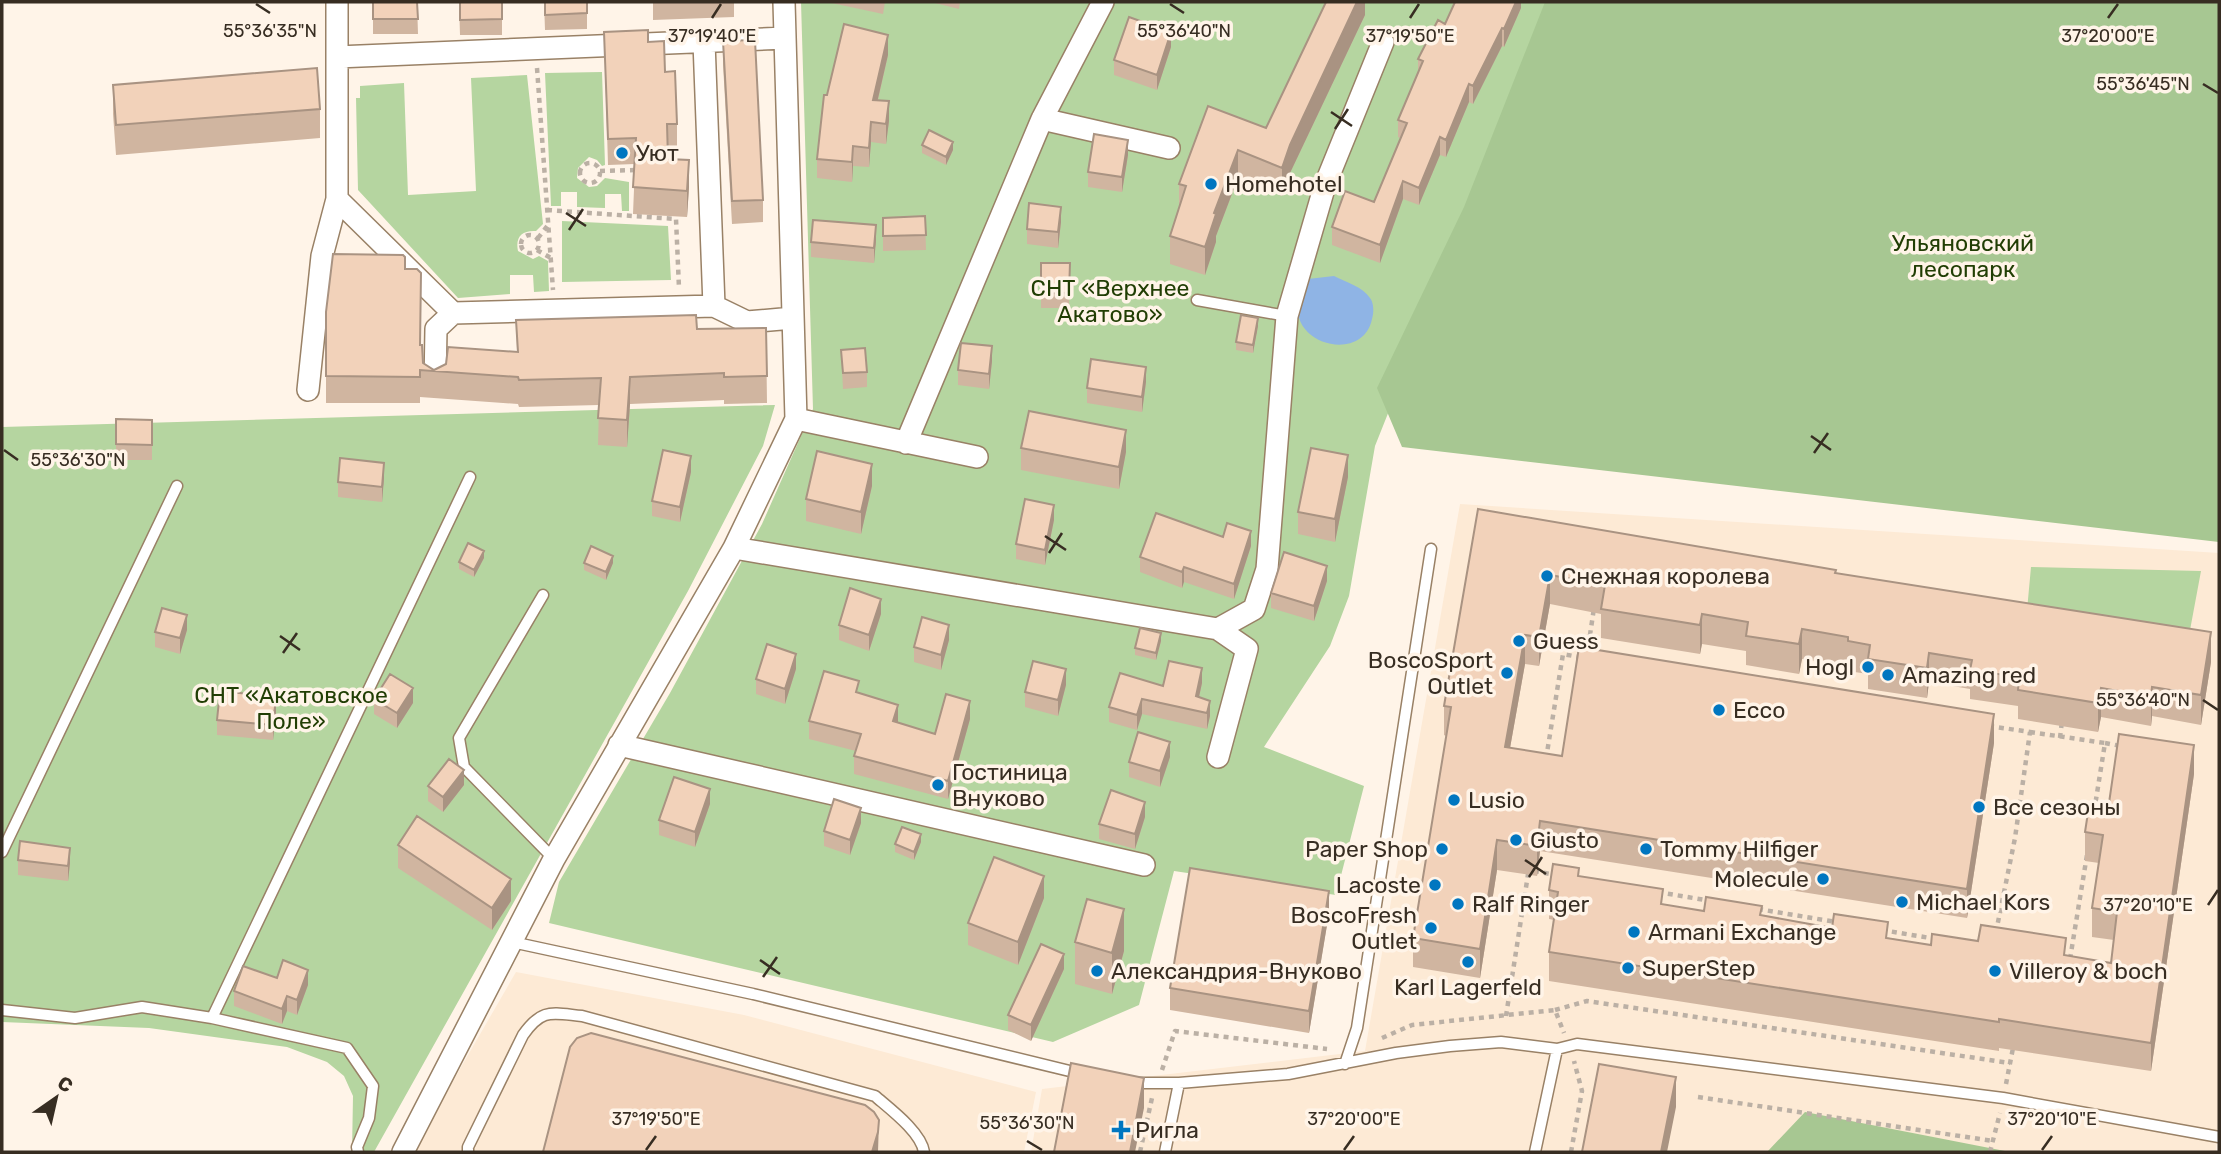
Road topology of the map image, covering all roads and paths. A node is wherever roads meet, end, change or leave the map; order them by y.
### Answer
1 (337, 2) edge
2 (784, 2) edge
3 (1103, 2) edge
4 (785, 38) junction
5 (704, 42) junction
6 (1383, 42) dead end
7 (536, 50) junction
8 (337, 57) junction
9 (1042, 119) junction
10 (1169, 148) dead end
11 (641, 170) edge
12 (600, 171) junction
13 (337, 199) junction
14 (547, 211) junction
15 (548, 224) junction
16 (538, 238) junction
17 (537, 250) junction
18 (551, 258) junction
19 (1198, 300) dead end
20 (714, 306) junction
21 (680, 307) junction
22 (554, 310) junction
23 (453, 313) junction
24 (1287, 316) junction
25 (793, 318) junction
26 (435, 384) dead end
27 (308, 390) dead end
28 (796, 419) junction
29 (906, 443) junction
30 (977, 457) dead end
31 (470, 477) dead end
32 (177, 486) dead end
33 (734, 548) junction
34 (1430, 549) dead end
35 (543, 595) dead end
36 (1595, 600) edge
37 (1218, 629) junction
38 (2064, 713) edge
39 (1976, 723) edge
40 (2030, 732) junction
41 (2060, 738) junction
42 (2105, 743) junction
43 (619, 745) junction
44 (2132, 747) edge
45 (1218, 757) dead end
46 (1546, 762) edge
47 (2092, 824) edge
48 (2, 852) edge
49 (2088, 852) edge
50 (1531, 857) edge
51 (554, 859) junction
52 (1144, 865) dead end
53 (1529, 870) junction
54 (1556, 875) edge
55 (1652, 891) edge
56 (1720, 902) edge
57 (1747, 907) edge
58 (1843, 923) edge
59 (1870, 928) edge
60 (1996, 936) edge
61 (1938, 939) edge
62 (512, 942) junction
63 (2060, 958) edge
64 (2, 1010) edge
65 (1555, 1010) dead end
66 (212, 1018) junction
67 (2015, 1036) edge
68 (1351, 1049) junction
69 (1557, 1049) junction
70 (2010, 1063) junction
71 (1345, 1064) junction
72 (1089, 1075) edge
73 (1116, 1082) edge
74 (1157, 1083) junction
75 (1179, 1083) junction
76 (1698, 1097) dead end
77 (2003, 1098) junction
78 (2219, 1137) edge
79 (1993, 1141) junction
80 (358, 1152) edge
81 (404, 1152) edge
82 (468, 1152) edge
83 (924, 1152) edge
84 (1140, 1152) edge
85 (1166, 1152) edge
86 (1535, 1152) edge
87 (1990, 1152) edge

1 - 8 street
2 - 4 street
3 - 9 street
4 - 5 street
4 - 25 street
5 - 7 street
5 - 20 street
6 - 24 street
7 - 8 street
7 - 14 path
8 - 13 street
9 - 10 street
9 - 29 street
11 - 12 path
12 - 12 path
13 - 23 street
13 - 27 street
14 - 15 path
14 - 21 path
15 - 16 path
15 - 18 path
16 - 17 path
16 - 17 path
17 - 18 path
18 - 22 path
19 - 24 lane
20 - 21 street
20 - 25 street
21 - 22 street
22 - 23 street
23 - 26 street
24 - 37 street
25 - 28 street
28 - 29 street
28 - 33 street
29 - 30 street
31 - 66 lane
32 - 48 lane
33 - 37 street
33 - 43 street
34 - 68 lane
35 - 51 lane
36 - 46 path
37 - 45 street
38 - 41 path
39 - 40 path
40 - 41 path
40 - 60 path
41 - 42 path
42 - 44 path
42 - 47 path
43 - 51 street
43 - 52 street
49 - 63 path
50 - 53 path
51 - 62 street
53 - 54 path
53 - 68 path
55 - 56 path
57 - 58 path
59 - 61 path
62 - 72 lane
62 - 81 street
64 - 66 lane
65 - 70 path
66 - 80 lane
67 - 70 path
68 - 71 lane
68 - 74 path
69 - 71 lane
69 - 77 lane
69 - 86 lane
70 - 77 path
71 - 75 lane
73 - 74 lane
74 - 75 lane
74 - 84 path
75 - 85 lane
76 - 79 path
77 - 78 lane
77 - 79 path
79 - 87 path
82 - 83 lane

